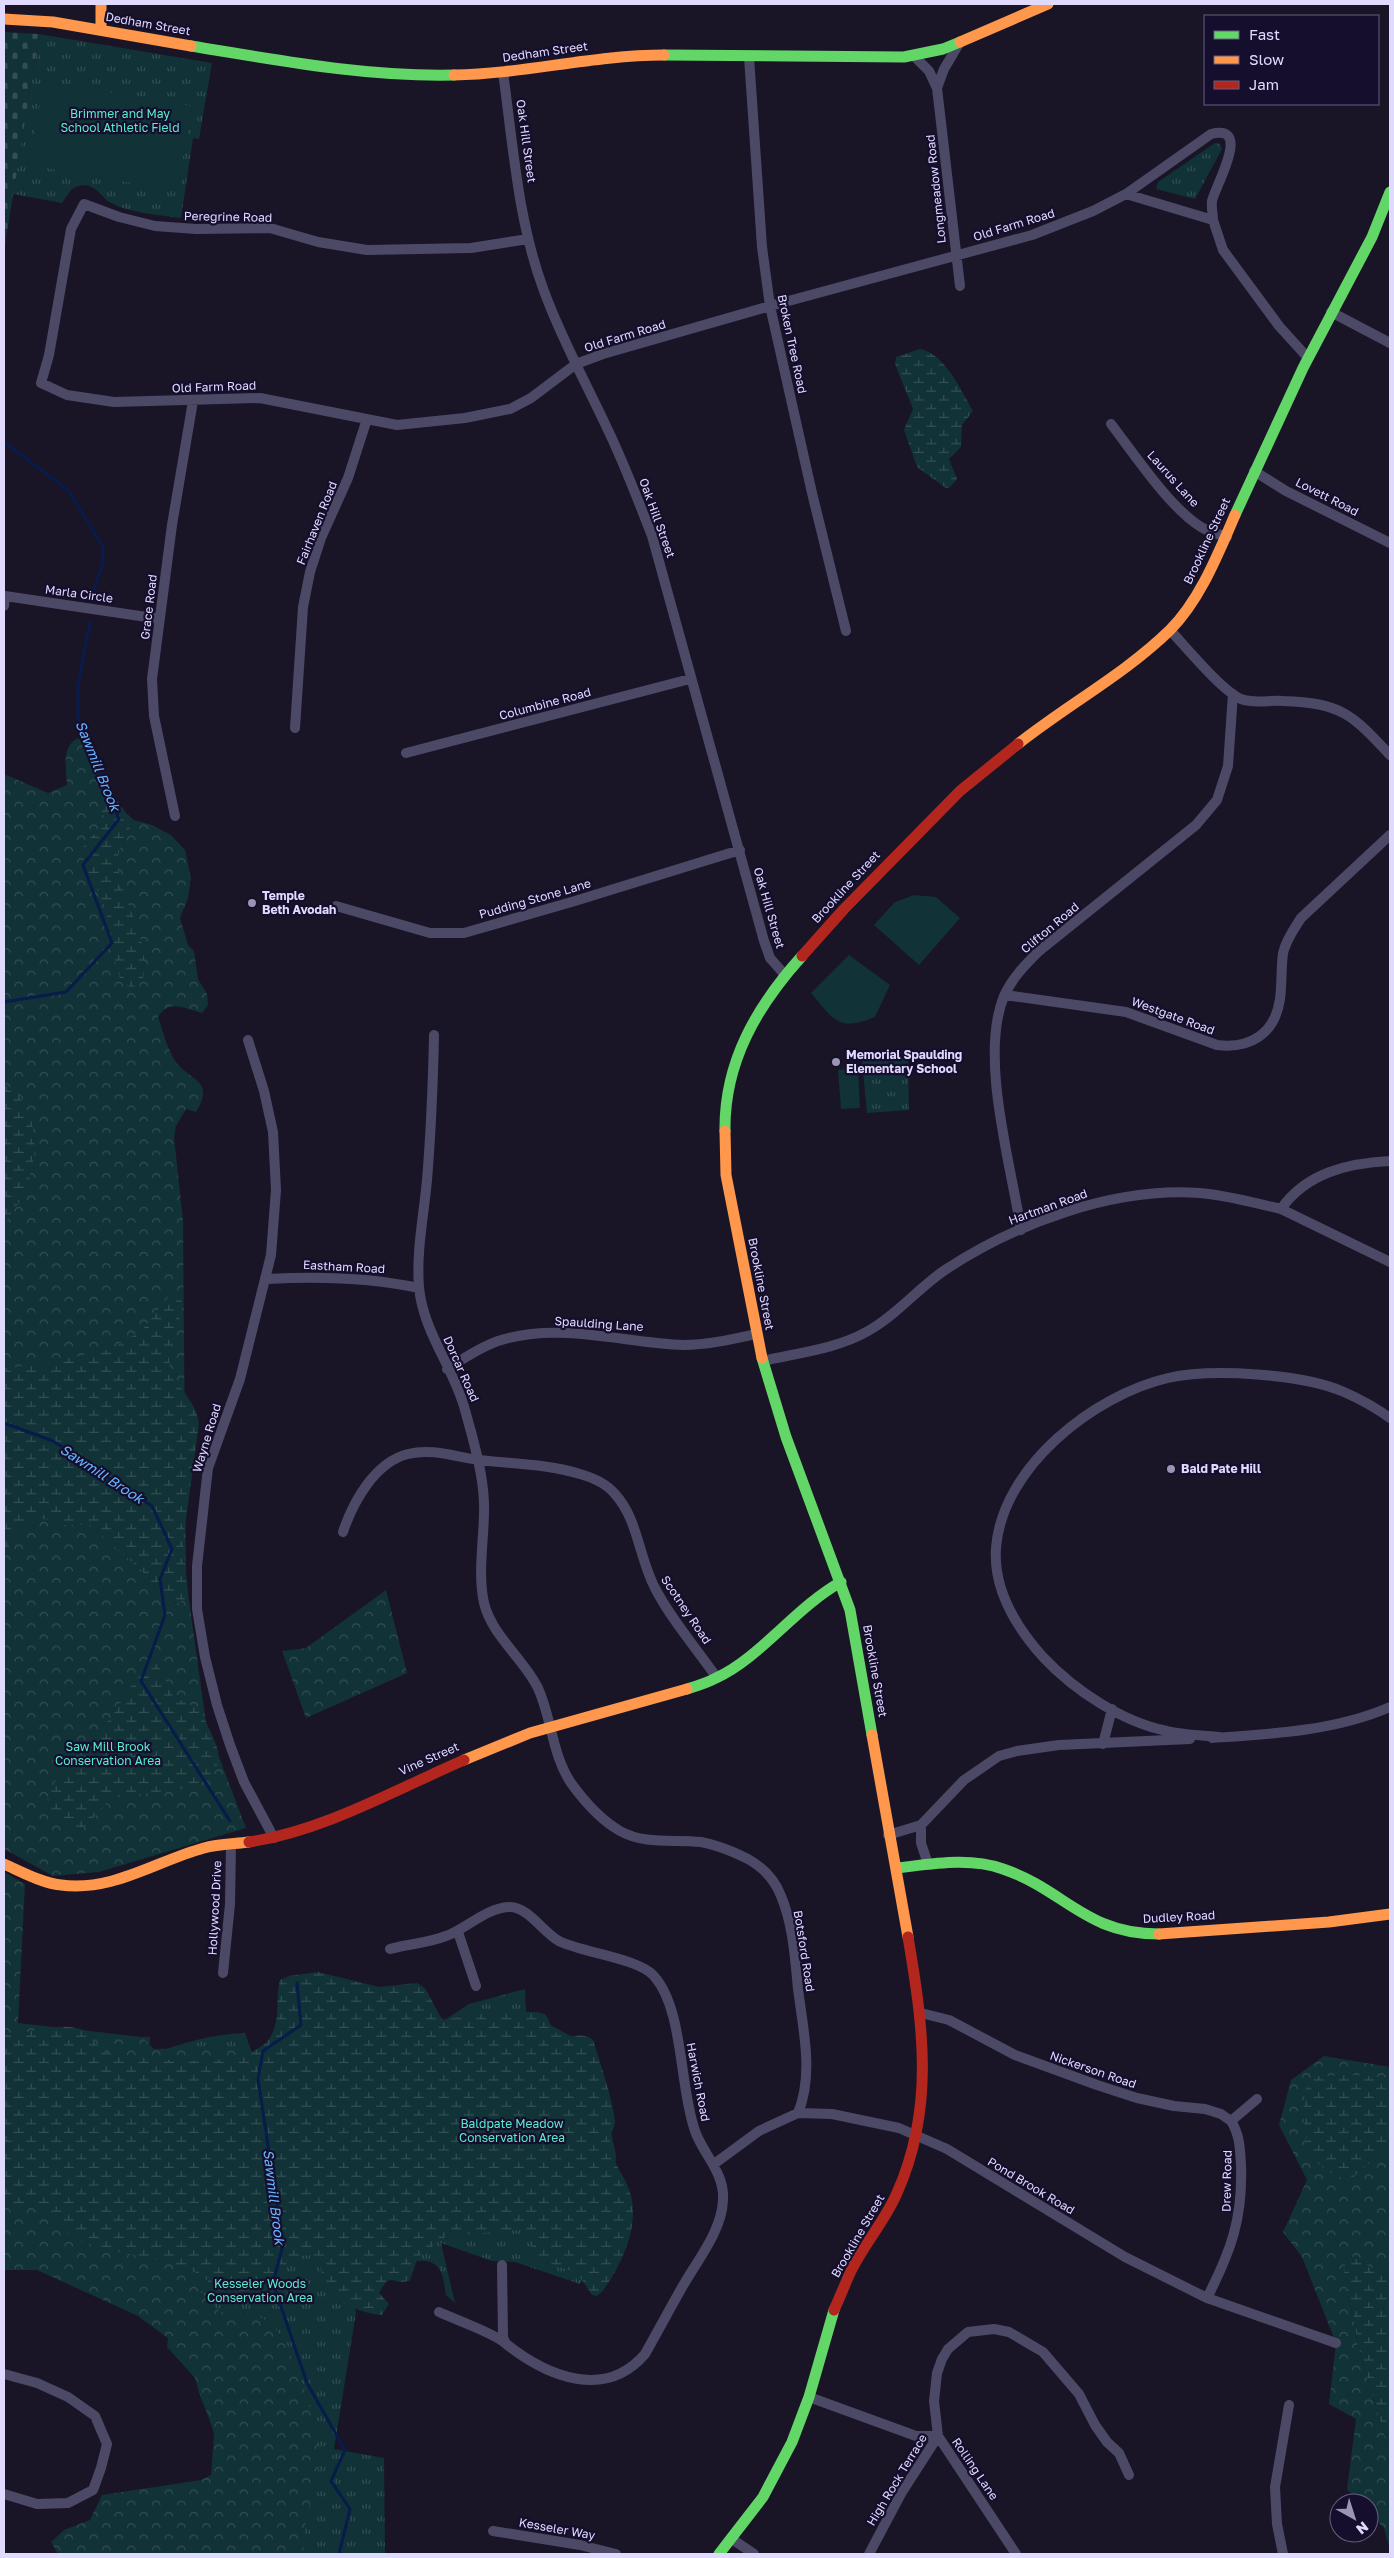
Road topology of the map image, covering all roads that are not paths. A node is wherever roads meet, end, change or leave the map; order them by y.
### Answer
1 (101, 4) edge
2 (1048, 4) edge
3 (4, 19) edge
4 (101, 30) junction
5 (960, 42) junction
6 (914, 56) junction
7 (749, 57) junction
8 (504, 72) junction
9 (938, 88) junction
10 (1390, 192) edge
11 (1126, 194) junction
12 (1213, 220) junction
13 (528, 239) junction
14 (956, 255) junction
15 (960, 286) dead end
16 (770, 306) junction
17 (1331, 312) junction
18 (1390, 343) edge
19 (49, 355) joint
20 (1308, 358) junction
21 (576, 364) junction
22 (193, 401) junction
23 (367, 419) junction
24 (1111, 424) dead end
25 (1254, 471) junction
26 (1227, 537) junction
27 (1390, 543) edge
28 (4, 606) edge
29 (160, 619) junction
30 (846, 630) dead end
31 (1170, 630) junction
32 (690, 679) junction
33 (1232, 694) junction
34 (295, 728) dead end
35 (406, 753) dead end
36 (1390, 755) edge
37 (175, 816) dead end
38 (1390, 835) edge
39 (740, 850) junction
40 (336, 906) dead end
41 (785, 975) junction
42 (1004, 995) junction
43 (434, 1035) dead end
44 (248, 1040) dead end
45 (1390, 1161) edge
46 (1281, 1210) junction
47 (1021, 1230) junction
48 (1390, 1262) edge
49 (266, 1280) junction
50 (419, 1288) junction
51 (756, 1334) junction
52 (763, 1361) junction
53 (447, 1369) junction
54 (1390, 1418) edge
55 (477, 1460) junction
56 (343, 1532) dead end
57 (841, 1582) junction
58 (717, 1678) junction
59 (1390, 1707) edge
60 (1112, 1709) junction
61 (551, 1726) junction
62 (1219, 1737) junction
63 (1103, 1744) junction
64 (921, 1825) junction
65 (888, 1835) junction
66 (274, 1838) junction
67 (230, 1844) junction
68 (4, 1864) edge
69 (928, 1864) junction
70 (897, 1868) junction
71 (1390, 1914) edge
72 (458, 1932) junction
73 (390, 1949) dead end
74 (223, 1973) dead end
75 (476, 1986) dead end
76 (921, 2013) junction
77 (1257, 2100) dead end
78 (798, 2113) junction
79 (1231, 2121) junction
80 (917, 2137) junction
81 (714, 2164) junction
82 (502, 2265) dead end
83 (1207, 2298) junction
84 (439, 2312) dead end
85 (505, 2342) junction
86 (1336, 2344) dead end
87 (4, 2374) edge
88 (809, 2397) junction
89 (1289, 2405) dead end
90 (938, 2436) junction
91 (1129, 2475) dead end
92 (4, 2494) edge
93 (493, 2531) dead end
94 (732, 2539) junction
95 (616, 2554) edge
96 (719, 2554) edge
97 (754, 2554) edge
98 (869, 2554) edge
99 (1016, 2554) edge
100 (1283, 2554) edge

1 - 4 main road
2 - 5 main road, Dedham Street
3 - 4 main road, Dedham Street
4 - 8 main road, Dedham Street
5 - 6 main road, Dedham Street
5 - 9 street, Longmeadow Road
6 - 7 main road, Dedham Street
6 - 9 street, Longmeadow Road
7 - 8 main road, Dedham Street
7 - 16 street, Broken Tree Road
8 - 13 street, Oak Hill Street
9 - 14 street, Longmeadow Road
10 - 17 main road, Brookline Street
11 - 12 street
11 - 12 street, Old Farm Road
11 - 14 street, Old Farm Road
12 - 20 street, Old Farm Road
13 - 19 street, Peregrine Road
13 - 21 street, Oak Hill Street
14 - 15 street, Longmeadow Road
14 - 16 street, Old Farm Road
16 - 21 street, Old Farm Road
16 - 30 street, Broken Tree Road
17 - 18 street
17 - 20 main road, Brookline Street
19 - 22 street, Old Farm Road
20 - 25 main road, Brookline Street
21 - 23 street, Old Farm Road
21 - 32 street, Oak Hill Street
22 - 23 street, Old Farm Road
22 - 29 street, Grace Road
23 - 34 street, Fairhaven Road
24 - 26 street, Laurus Lane
25 - 26 main road, Brookline Street
25 - 27 street, Lovett Road
26 - 31 main road, Brookline Street
28 - 29 street, Marla Circle
29 - 37 street, Grace Road
31 - 33 street
31 - 41 main road, Brookline Street
32 - 35 street, Columbine Road
32 - 39 street, Oak Hill Street
33 - 36 street
33 - 42 street, Clifton Road
38 - 42 street, Westgate Road
39 - 40 street, Pudding Stone Lane
39 - 41 street, Oak Hill Street
41 - 51 main road, Brookline Street
42 - 47 street, Clifton Road
43 - 50 street, Dorcar Road
44 - 49 street, Wayne Road
45 - 46 street
46 - 47 street, Hartman Road
46 - 48 street, Hartman Road
47 - 52 street, Hartman Road
49 - 50 street, Eastham Road
49 - 66 street, Wayne Road
50 - 53 street, Dorcar Road
51 - 52 main road, Brookline Street
51 - 53 street, Spaulding Lane
52 - 57 main road, Brookline Street
53 - 55 street, Dorcar Road
54 - 60 street
55 - 56 street, Scotney Road
55 - 58 street, Scotney Road
55 - 61 street, Dorcar Road
57 - 58 main road, Vine Street
57 - 65 main road, Brookline Street
58 - 61 main road, Vine Street
59 - 62 street
60 - 62 street
60 - 63 street
61 - 66 main road, Vine Street
61 - 78 street, Botsford Road
62 - 63 street
63 - 64 street
64 - 65 street
64 - 69 street
65 - 70 main road, Brookline Street
66 - 67 main road, Vine Street
67 - 68 main road, Vine Street
67 - 74 street, Hollywood Drive
69 - 70 main road, Dudley Road
69 - 71 main road, Dudley Road
70 - 76 main road, Brookline Street
72 - 73 street, Harwich Road
72 - 75 street
72 - 81 street, Harwich Road
76 - 79 street, Nickerson Road
76 - 80 main road, Brookline Street
77 - 79 street
78 - 80 street, Pond Brook Road
78 - 81 street, Pond Brook Road
79 - 83 street, Drew Road
80 - 83 street, Pond Brook Road
80 - 88 main road, Brookline Street
81 - 85 street, Harwich Road
82 - 85 street
83 - 86 street, Pond Brook Road
84 - 85 street, Harwich Road
87 - 92 street
88 - 90 street, Rolling Lane
88 - 94 main road, Brookline Street
89 - 100 street
90 - 91 street, High Rock Terrace
90 - 98 street, High Rock Terrace
90 - 99 street, Rolling Lane
93 - 95 street, Kesseler Way
94 - 96 main road, Brookline Street
94 - 97 street

